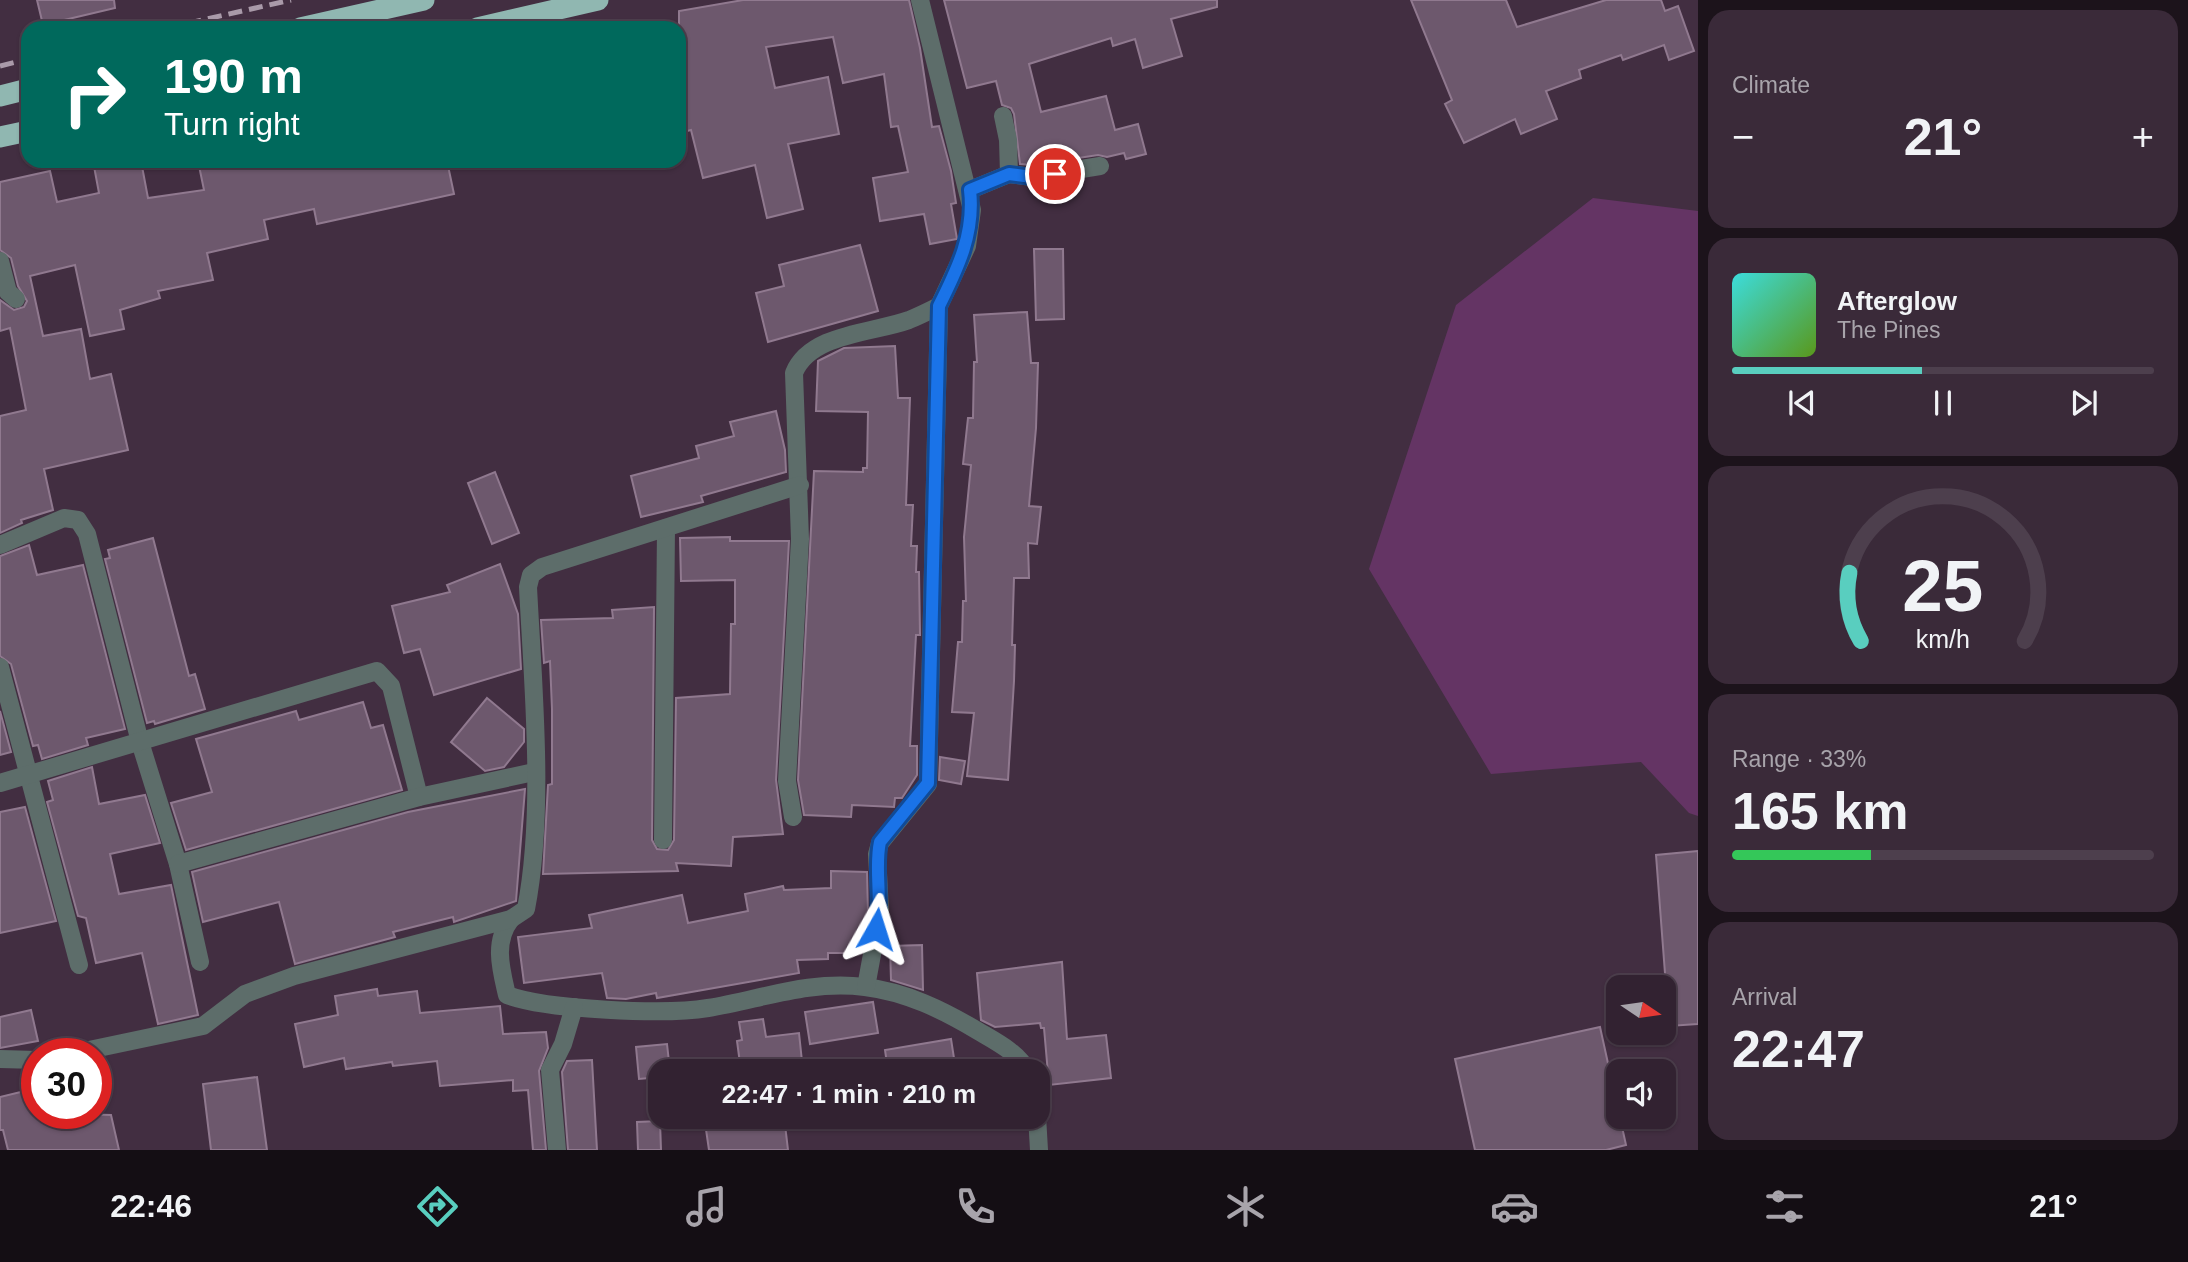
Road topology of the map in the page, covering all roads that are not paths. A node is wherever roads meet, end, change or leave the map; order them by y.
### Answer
1 (424, 0) edge
2 (598, 0) edge
3 (920, 0) edge
4 (331, 21) edge
5 (507, 21) edge
6 (21, 91) edge
7 (0, 96) edge
8 (1003, 116) dead end
9 (21, 132) edge
10 (0, 137) edge
11 (1100, 166) dead end
12 (1009, 174) junction
13 (970, 190) junction
14 (0, 261) edge
15 (16, 299) dead end
16 (939, 306) junction
17 (800, 485) junction
18 (666, 528) junction
19 (0, 545) edge
20 (0, 667) edge
21 (140, 742) junction
22 (534, 772) junction
23 (27, 775) junction
24 (0, 783) edge
25 (419, 797) junction
26 (793, 817) dead end
27 (663, 840) dead end
28 (178, 864) junction
29 (511, 919) junction
30 (200, 962) dead end
31 (79, 965) dead end
32 (866, 987) junction
33 (573, 1007) junction
34 (112, 1045) edge
35 (0, 1059) edge
36 (1017, 1059) edge
37 (21, 1060) edge
38 (1038, 1129) edge
39 (556, 1150) edge
40 (1040, 1150) edge

1 - 4 highway
2 - 5 highway
3 - 13 street
6 - 7 highway
8 - 12 street
9 - 10 highway
11 - 12 street
12 - 13 street
13 - 16 street
14 - 15 street
16 - 17 street
16 - 32 street
17 - 18 street
17 - 26 street
18 - 22 street
18 - 27 street
19 - 21 street
20 - 23 street
21 - 23 street
21 - 25 street
21 - 28 street
22 - 25 street
22 - 29 street
23 - 24 street
23 - 31 street
25 - 28 street
28 - 30 street
29 - 33 street
29 - 34 street
32 - 33 street
32 - 36 street
33 - 39 street
35 - 37 street
38 - 40 street

